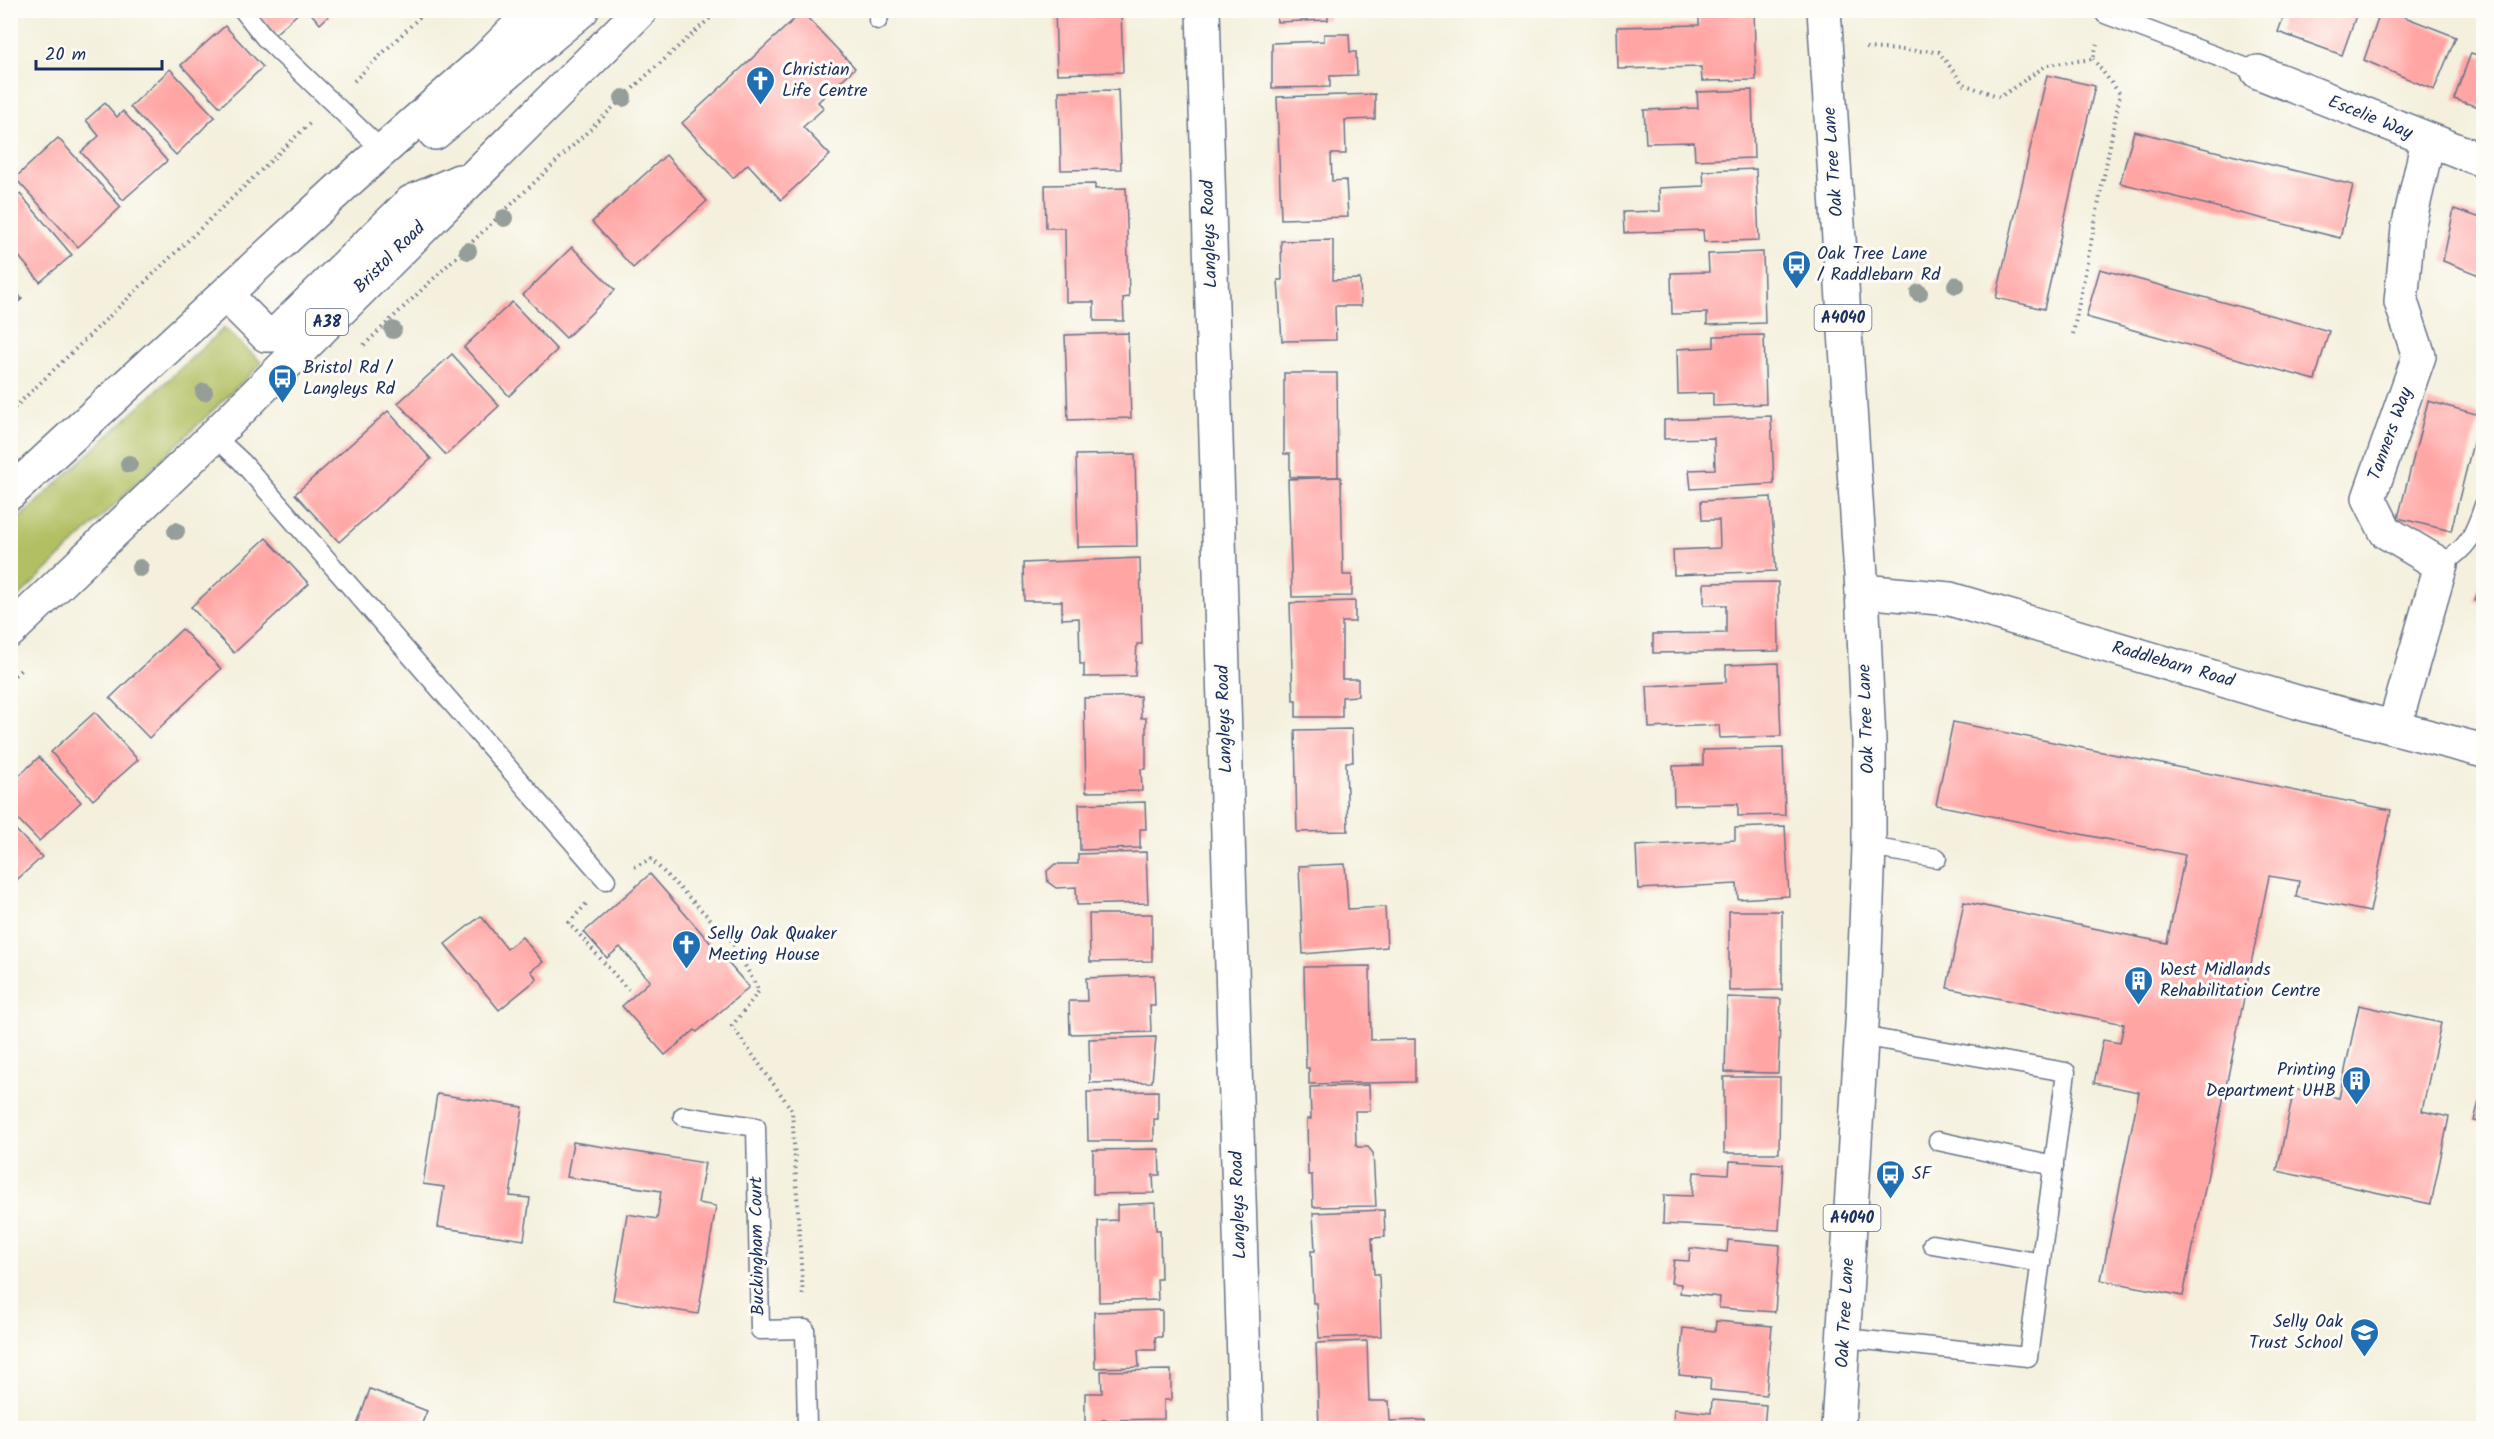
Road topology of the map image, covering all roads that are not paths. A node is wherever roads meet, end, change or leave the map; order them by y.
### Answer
1 (243, 10) edge
2 (534, 10) edge
3 (582, 10) edge
4 (595, 10) edge
5 (1203, 10) edge
6 (1824, 10) edge
7 (2105, 14) road end
8 (631, 21) edge
9 (2258, 72) joint
10 (2428, 141) junction
11 (382, 150) junction
12 (2484, 161) edge
13 (469, 179) junction
14 (348, 181) junction
15 (226, 295) junction
16 (214, 436) junction
17 (10, 492) edge
18 (2484, 505) edge
19 (2441, 565) junction
20 (1862, 591) junction
21 (10, 631) edge
22 (2394, 728) junction
23 (2484, 751) edge
24 (1869, 848) junction
25 (1937, 858) dead end
26 (606, 880) road end
27 (1861, 1036) junction
28 (683, 1116) dead end
29 (1938, 1141) dead end
30 (2054, 1166) junction
31 (1932, 1244) dead end
32 (2041, 1263) junction
33 (1845, 1338) junction
34 (807, 1428) edge
35 (1246, 1428) edge
36 (1838, 1428) edge

1 - 11 lane
2 - 11 main road
3 - 14 main road
4 - 8 main road
5 - 35 main road, Langleys Road
6 - 20 main road, Oak Tree Lane / A4040
7 - 9 lane
8 - 13 main road, Bristol Road / A38
9 - 10 main road, Escelie Way
10 - 12 main road, Escelie Way
10 - 19 main road, Tanners Way
11 - 14 main road
13 - 15 main road
13 - 16 main road, Bristol Road / A38
14 - 15 main road
15 - 17 main road
16 - 21 main road, Bristol Road / A38
16 - 26 lane
18 - 19 lane
19 - 22 main road
20 - 22 main road, Raddlebarn Road
20 - 24 main road, Oak Tree Lane / A4040
22 - 23 main road, Raddlebarn Road
24 - 25 lane
24 - 27 main road, Oak Tree Lane / A4040
27 - 30 lane
27 - 33 main road, Oak Tree Lane / A4040
28 - 34 lane, Buckingham Court
29 - 30 lane
30 - 32 lane
31 - 32 lane
32 - 33 lane
33 - 36 main road, Oak Tree Lane / A4040

